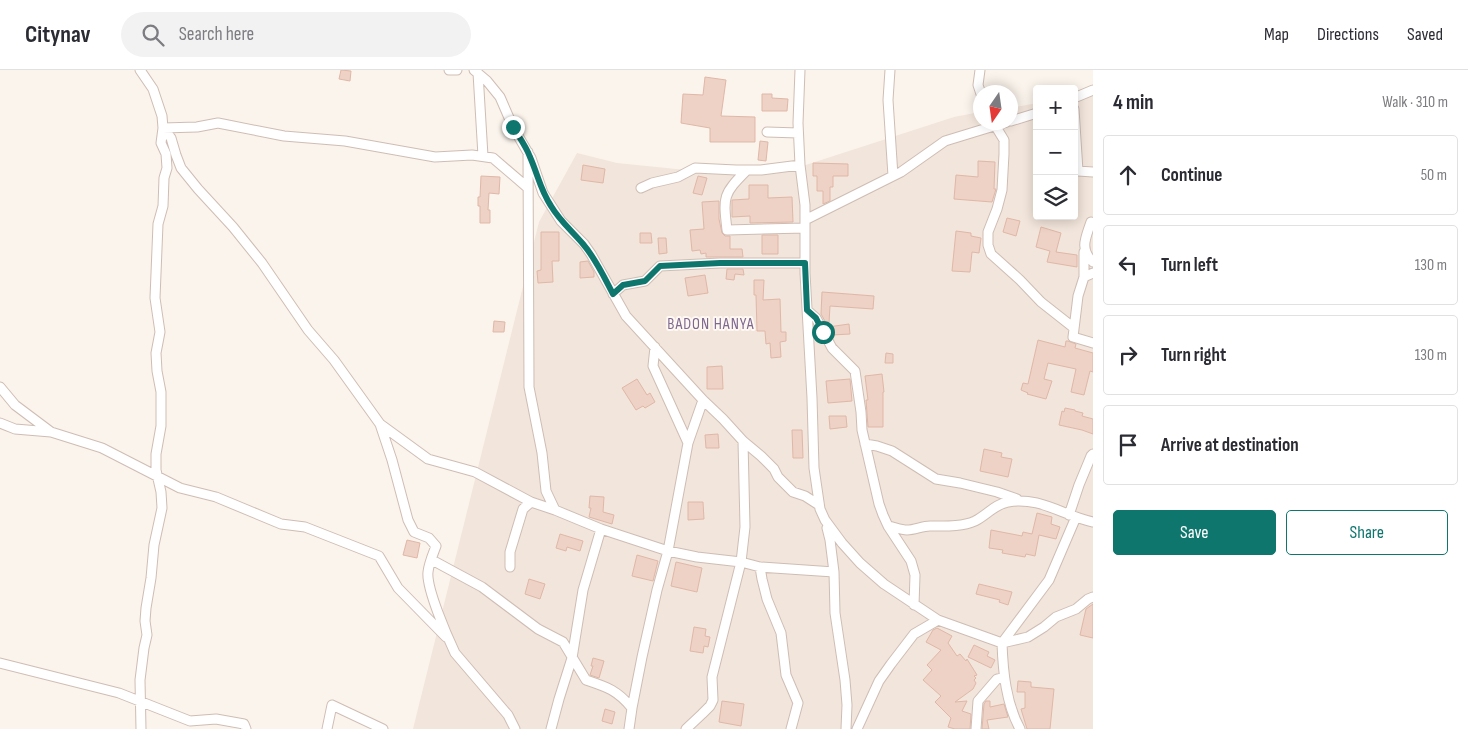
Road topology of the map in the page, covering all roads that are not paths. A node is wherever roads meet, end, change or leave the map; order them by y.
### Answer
1 (140, 70) edge
2 (449, 70) edge
3 (457, 70) edge
4 (800, 70) edge
5 (890, 70) edge
6 (980, 70) edge
7 (476, 71) edge
8 (978, 85) edge
9 (1093, 90) edge
10 (1078, 96) edge
11 (1033, 114) edge
12 (1018, 119) edge
13 (163, 128) junction
14 (978, 130) edge
15 (998, 130) edge
16 (1075, 130) edge
17 (767, 132) dead end
18 (798, 133) junction
19 (528, 152) junction
20 (483, 156) junction
21 (800, 165) junction
22 (747, 170) junction
23 (1093, 172) edge
24 (893, 176) junction
25 (528, 188) junction
26 (640, 188) dead end
27 (1091, 222) dead end
28 (805, 224) junction
29 (1084, 246) junction
30 (1093, 262) edge
31 (805, 263) junction
32 (1093, 273) edge
33 (1084, 277) junction
34 (613, 294) junction
35 (807, 310) junction
36 (1074, 328) junction
37 (1093, 343) edge
38 (654, 347) junction
39 (0, 387) edge
40 (703, 400) junction
41 (0, 423) edge
42 (380, 424) junction
43 (52, 432) junction
44 (743, 441) junction
45 (688, 443) junction
46 (865, 444) junction
47 (1093, 454) edge
48 (157, 477) junction
49 (1022, 501) junction
50 (531, 502) junction
51 (819, 504) junction
52 (555, 510) junction
53 (1073, 516) junction
54 (825, 520) junction
55 (1093, 522) edge
56 (888, 526) junction
57 (601, 529) junction
58 (668, 551) junction
59 (432, 560) junction
60 (741, 562) junction
61 (510, 567) dead end
62 (760, 567) junction
63 (834, 572) junction
64 (1093, 597) edge
65 (914, 605) junction
66 (938, 620) junction
67 (449, 640) junction
68 (1002, 643) junction
69 (572, 658) junction
70 (0, 663) edge
71 (1005, 681) junction
72 (140, 700) junction
73 (632, 708) junction
74 (141, 729) edge
75 (246, 729) edge
76 (327, 729) edge
77 (382, 729) edge
78 (515, 729) edge
79 (551, 729) edge
80 (629, 729) edge
81 (686, 729) edge
82 (791, 729) edge
83 (846, 729) edge
84 (857, 729) edge
85 (976, 729) edge
86 (1020, 729) edge

1 - 13 street
2 - 3 street
4 - 18 street
5 - 24 street
6 - 8 street
7 - 19 street
7 - 20 street
9 - 10 street
11 - 12 street
13 - 20 street
13 - 42 street
13 - 48 street
14 - 24 street
15 - 36 street
16 - 23 street
17 - 18 street
18 - 21 street
19 - 25 street
19 - 34 street
20 - 25 street
21 - 22 street
21 - 28 street
22 - 26 street
22 - 28 street
24 - 28 street
25 - 52 street
27 - 29 street
28 - 31 street
29 - 30 street
29 - 33 street
31 - 34 street
31 - 35 street
32 - 33 street
33 - 36 street
34 - 38 street
35 - 46 street
35 - 51 street
36 - 37 street
38 - 40 street
38 - 45 street
39 - 43 street
40 - 44 street
40 - 45 street
41 - 43 street
42 - 50 street
42 - 59 street
43 - 48 street
44 - 51 street
44 - 60 street
45 - 58 street
46 - 49 street
46 - 56 street
47 - 53 street
48 - 67 street
48 - 72 street
49 - 53 street
49 - 56 street
50 - 52 street
50 - 61 street
51 - 54 street
52 - 57 street
53 - 55 street
53 - 68 street
54 - 63 street
54 - 65 street
56 - 65 street
57 - 58 street
57 - 69 street
58 - 60 street
58 - 73 street
59 - 67 street
59 - 69 street
60 - 62 street
60 - 81 street
62 - 63 street
62 - 82 street
63 - 83 street
64 - 68 street
65 - 66 street
66 - 68 street
66 - 84 street
67 - 78 street
68 - 71 street
69 - 73 street
69 - 79 street
70 - 72 street
71 - 85 street
71 - 86 street
72 - 74 street
72 - 75 street
73 - 80 street
76 - 77 street

